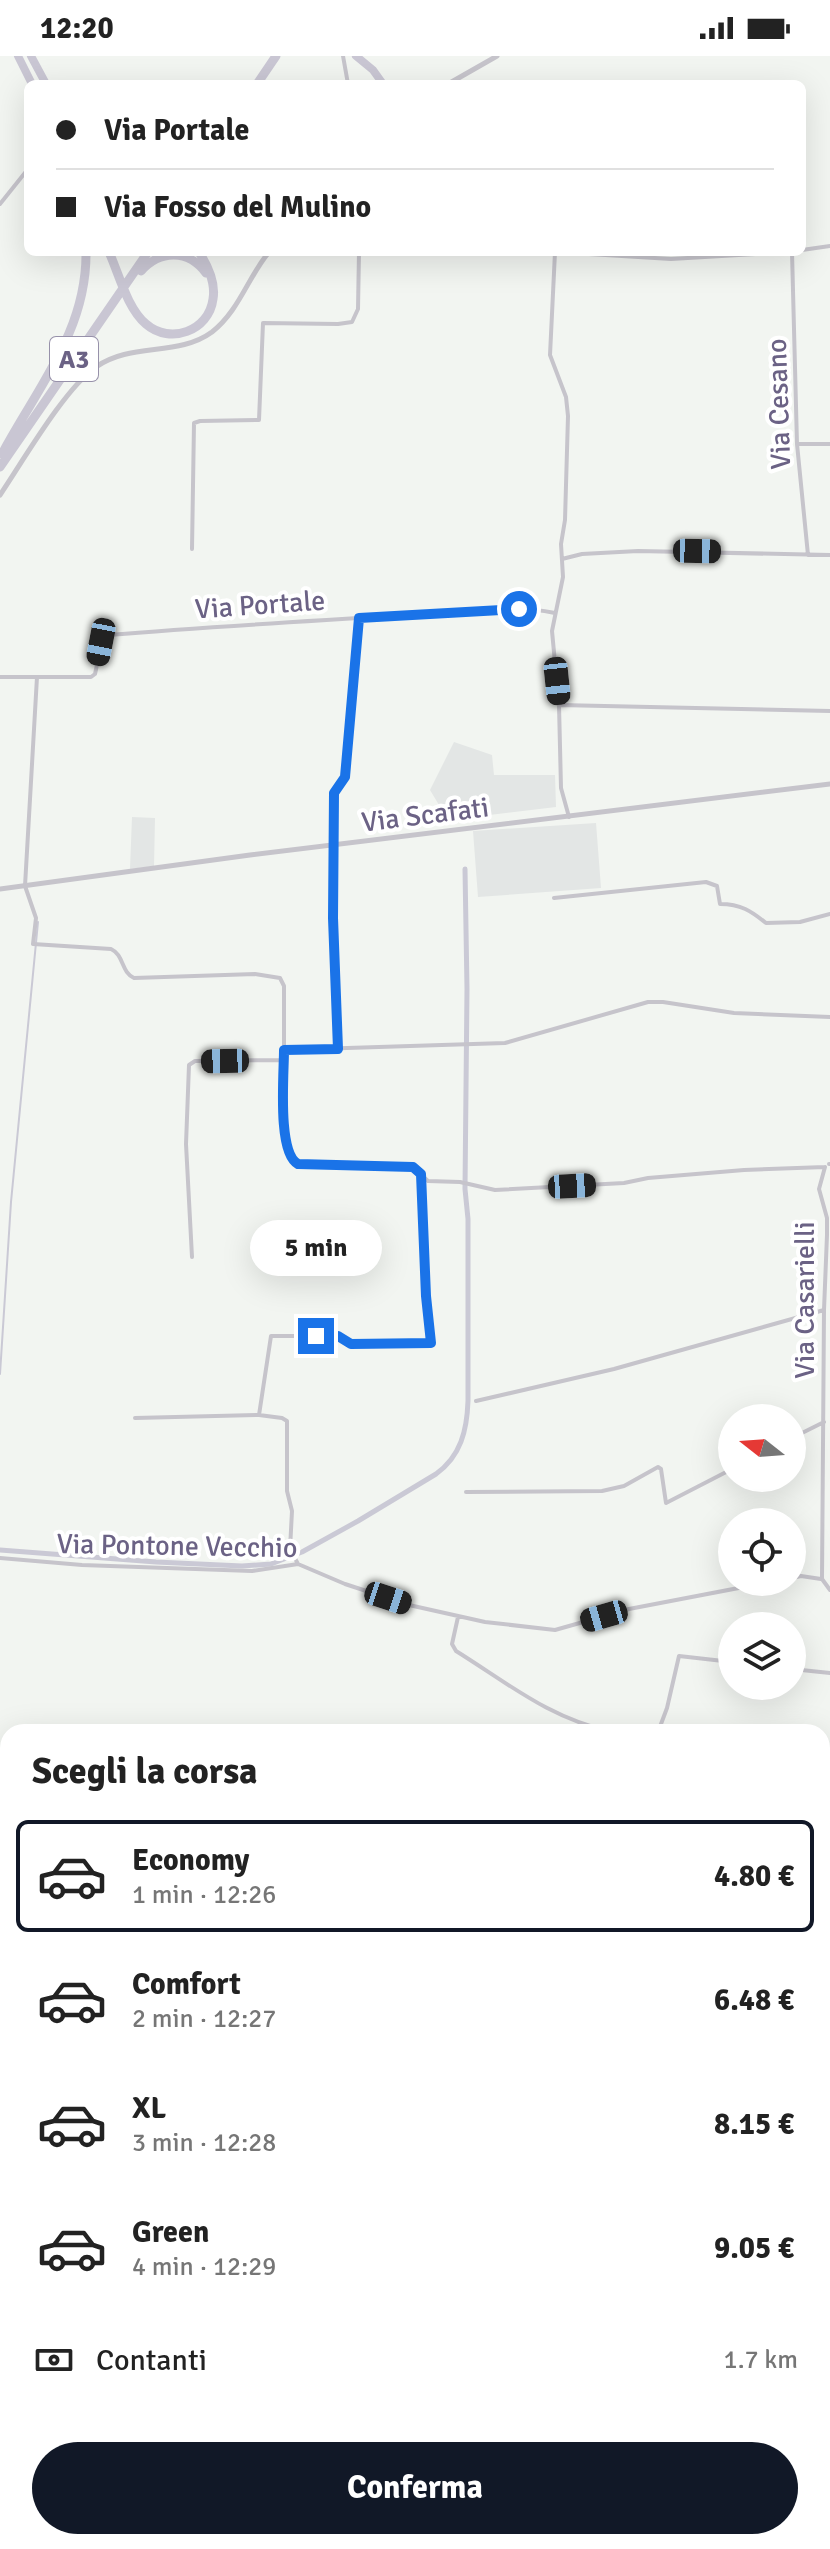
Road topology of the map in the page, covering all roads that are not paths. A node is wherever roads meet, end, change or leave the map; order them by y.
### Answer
1 (18, 56) edge
2 (34, 56) edge
3 (276, 56) edge
4 (283, 56) edge
5 (343, 56) edge
6 (356, 56) edge
7 (497, 56) edge
8 (30, 80) edge
9 (44, 80) edge
10 (260, 80) edge
11 (267, 80) edge
12 (347, 80) edge
13 (380, 80) edge
14 (455, 80) edge
15 (24, 174) edge
16 (0, 204) edge
17 (830, 246) edge
18 (806, 249) edge
19 (86, 256) edge
20 (111, 256) edge
21 (138, 256) edge
22 (145, 256) edge
23 (166, 256) edge
24 (181, 256) edge
25 (201, 256) edge
26 (266, 256) edge
27 (359, 256) edge
28 (556, 256) edge
29 (622, 256) edge
30 (722, 256) edge
31 (789, 256) edge
32 (212, 283) junction
33 (95, 328) junction
34 (797, 444) junction
35 (830, 444) edge
36 (1, 455) edge
37 (0, 467) edge
38 (0, 495) edge
39 (192, 549) dead end
40 (808, 555) junction
41 (830, 555) edge
42 (562, 559) junction
43 (555, 613) junction
44 (359, 618) junction
45 (0, 677) edge
46 (37, 677) junction
47 (559, 705) junction
48 (830, 711) edge
49 (830, 784) edge
50 (569, 817) junction
51 (332, 846) junction
52 (25, 886) junction
53 (0, 889) edge
54 (554, 898) dead end
55 (830, 914) edge
56 (830, 1017) edge
57 (338, 1049) junction
58 (284, 1050) junction
59 (284, 1060) junction
60 (828, 1165) edge
61 (421, 1174) junction
62 (192, 1257) dead end
63 (824, 1310) junction
64 (476, 1401) dead end
65 (259, 1415) junction
66 (135, 1418) dead end
67 (824, 1422) junction
68 (806, 1431) edge
69 (718, 1476) edge
70 (466, 1492) dead end
71 (0, 1558) edge
72 (297, 1562) junction
73 (806, 1577) edge
74 (822, 1579) junction
75 (830, 1590) edge
76 (718, 1592) edge
77 (458, 1616) junction
78 (718, 1660) edge
79 (806, 1670) edge
80 (830, 1673) edge
81 (580, 1724) edge
82 (661, 1724) edge

1 - 8 highway
2 - 9 highway
3 - 10 highway
4 - 11 highway
5 - 12 street
6 - 13 highway
7 - 14 street
15 - 16 street
17 - 18 street
19 - 36 highway, A3
20 - 32 highway
21 - 36 highway, A3
22 - 33 highway, A3
23 - 33 highway, A3
24 - 32 highway, A3
25 - 32 highway
26 - 38 street
27 - 39 street
28 - 42 street
29 - 30 street
31 - 34 street, Via Cesano
33 - 37 highway, A3
34 - 35 street
34 - 40 street, Via Cesano
40 - 41 street
40 - 42 street
42 - 43 street
43 - 44 street, Via Portale
43 - 47 street
44 - 46 street, Via Portale
44 - 51 street
45 - 46 street, Via Portale
46 - 52 street
47 - 48 street
47 - 50 street
49 - 50 street, Via Scafati
50 - 51 street, Via Scafati
51 - 52 street, Via Scafati
51 - 57 street
52 - 53 street, Via Scafati
52 - 58 street
54 - 55 street
56 - 57 street
57 - 58 street
58 - 59 street
59 - 61 street
59 - 62 street
60 - 61 street
60 - 63 street, Via Casarielli
61 - 65 street
63 - 64 street
63 - 67 street, Via Casarielli
65 - 66 street
65 - 72 street
67 - 68 street
67 - 74 street, Via Casarielli
69 - 70 street
71 - 72 street, Via Pontone Vecchio
72 - 77 street, Via Pontone Vecchio
73 - 74 street
74 - 75 street
76 - 77 street, Via Pontone Vecchio
77 - 81 street
78 - 82 street
79 - 80 street

